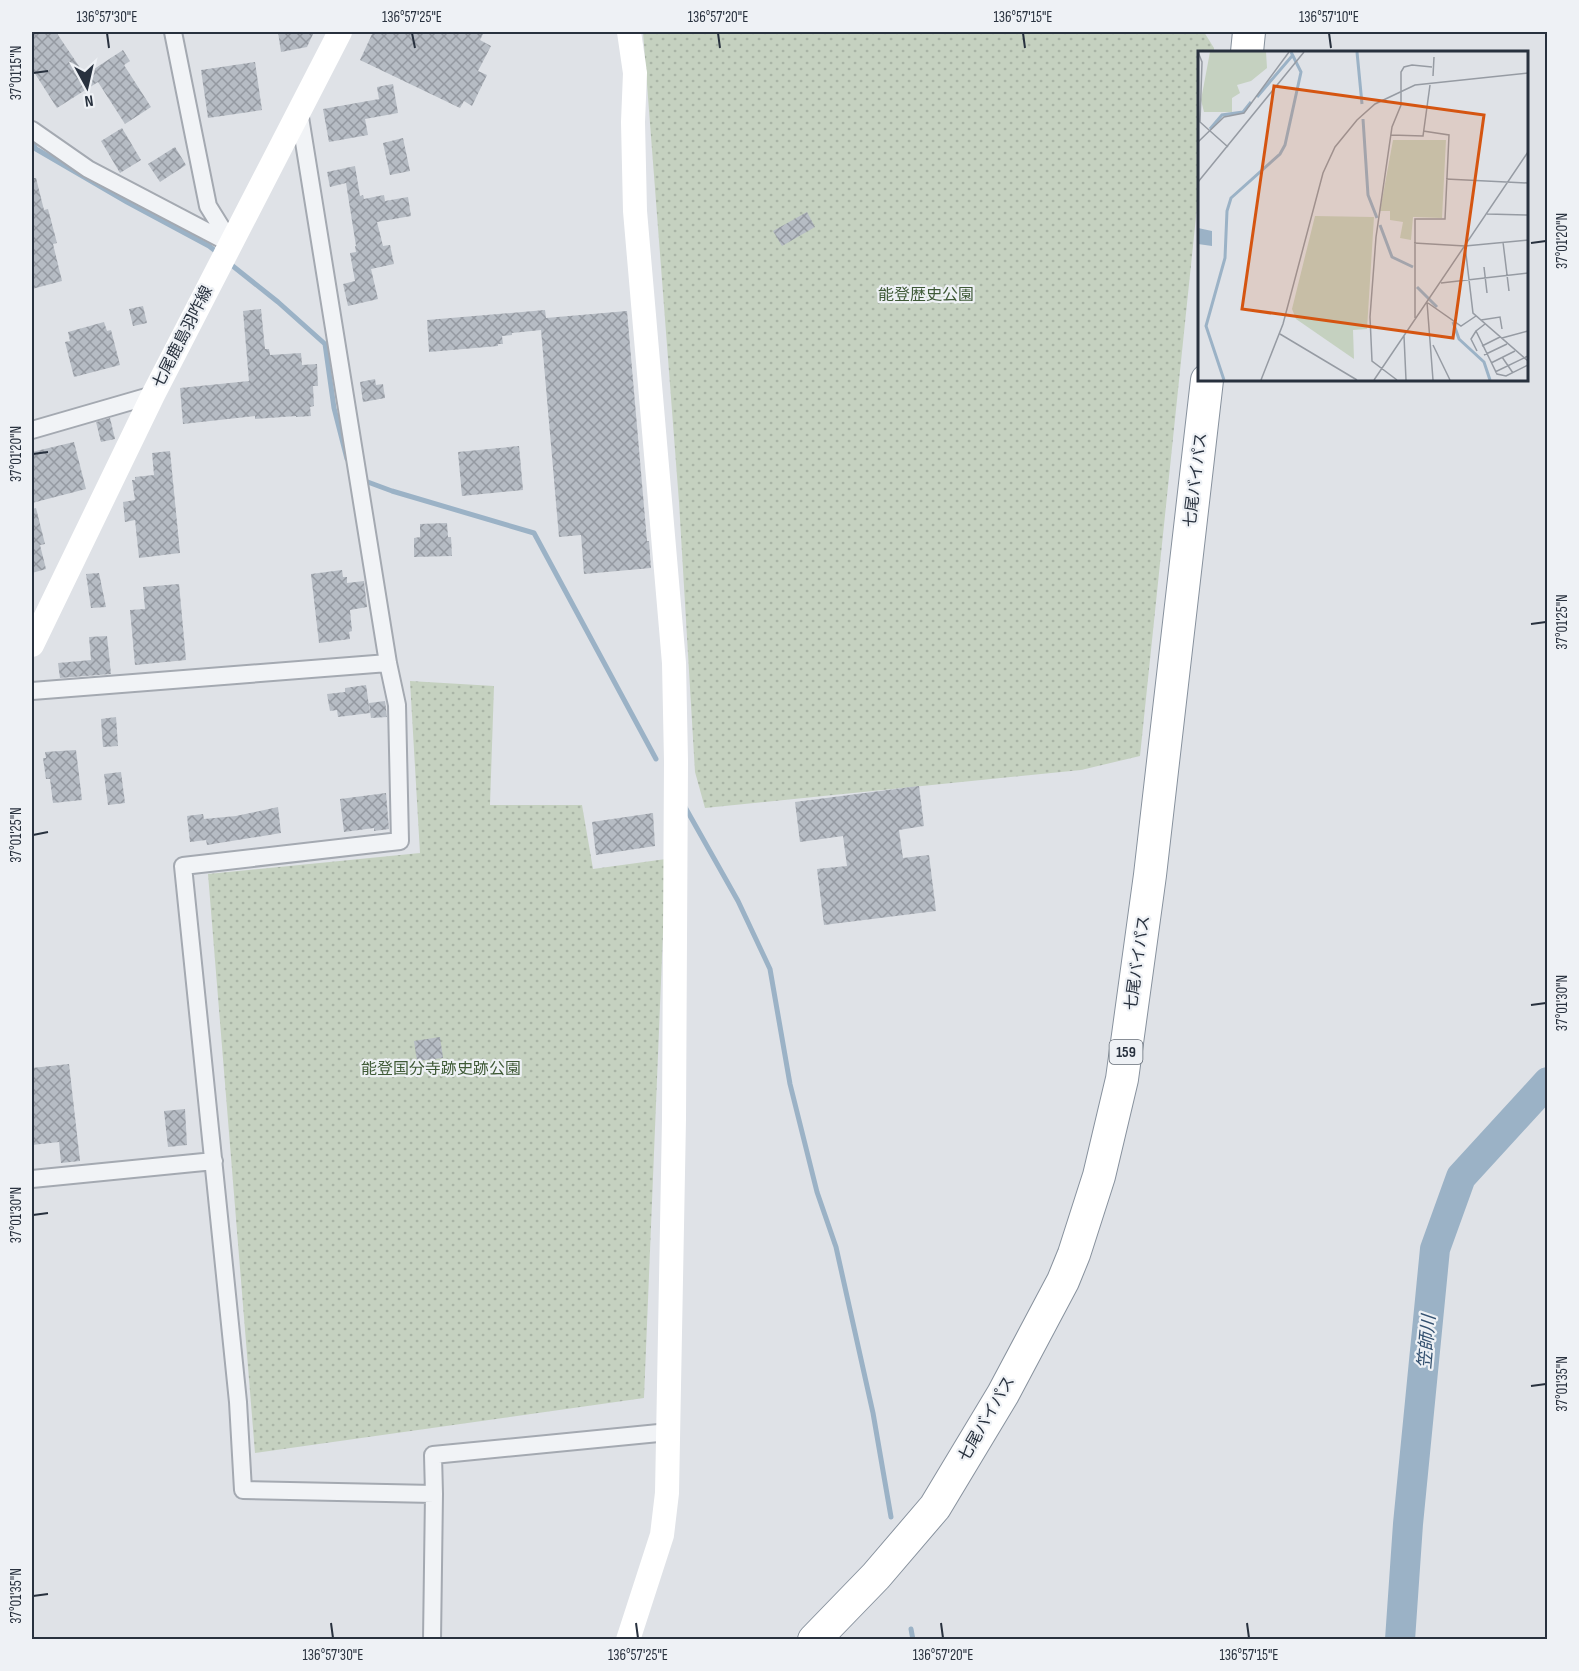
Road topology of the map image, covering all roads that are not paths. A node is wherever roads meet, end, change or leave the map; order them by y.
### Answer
1 (173, 32) edge
2 (340, 32) edge
3 (629, 32) edge
4 (1249, 32) edge
5 (1246, 51) edge
6 (299, 111) junction
7 (32, 130) edge
8 (226, 253) junction
9 (1207, 381) edge
10 (153, 395) junction
11 (32, 430) edge
12 (32, 645) edge
13 (388, 663) junction
14 (32, 691) edge
15 (214, 1161) junction
16 (32, 1179) edge
17 (669, 1432) junction
18 (434, 1494) junction
19 (428, 1635) edge
20 (628, 1640) edge
21 (814, 1640) edge

1 - 8 street
2 - 6 street, 七尾鹿島羽咋線
3 - 17 street
4 - 5 highway
6 - 8 street, 七尾鹿島羽咋線
6 - 13 street
7 - 8 street
8 - 10 street, 七尾鹿島羽咋線
9 - 21 highway, 七尾バイパス / 159
10 - 11 street
10 - 12 street, 七尾鹿島羽咋線
13 - 14 street
13 - 15 street
15 - 16 street
15 - 18 street
17 - 18 street
17 - 20 street
18 - 19 street

